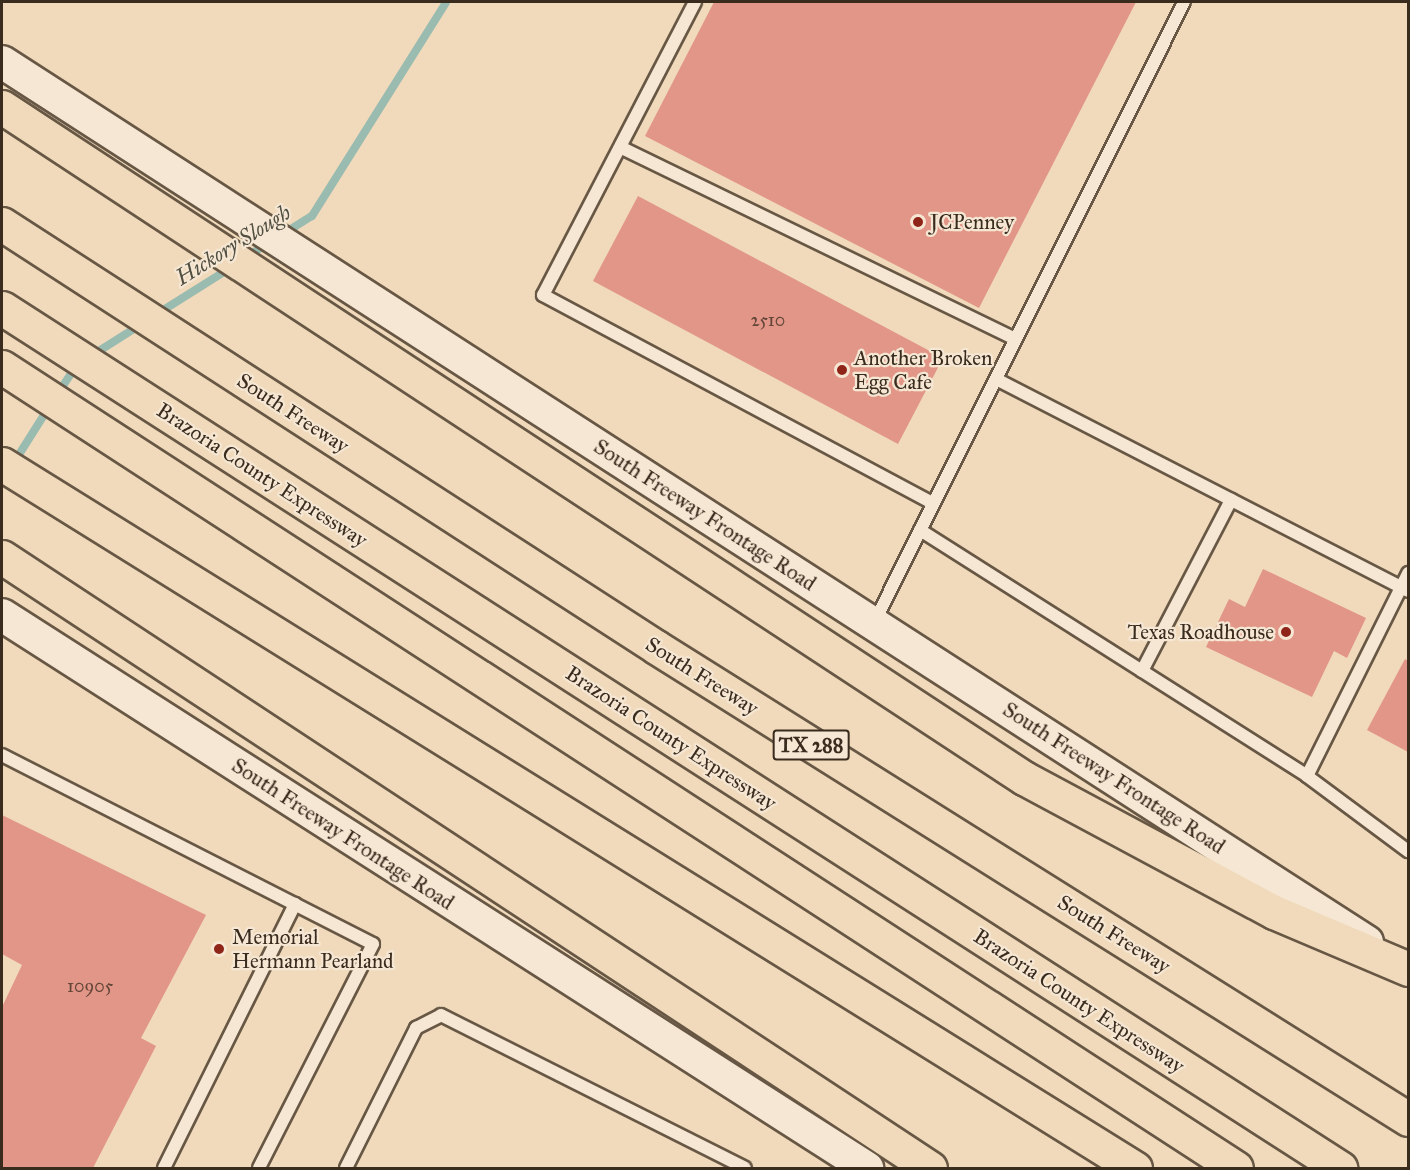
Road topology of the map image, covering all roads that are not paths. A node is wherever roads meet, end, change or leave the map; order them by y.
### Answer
1 (694, 2) edge
2 (1184, 2) edge
3 (2, 62) edge
4 (2, 107) edge
5 (622, 148) junction
6 (2, 224) edge
7 (13, 315) edge
8 (1015, 339) junction
9 (2, 367) edge
10 (996, 379) junction
11 (2, 464) edge
12 (1230, 500) junction
13 (933, 503) junction
14 (920, 530) junction
15 (2, 557) edge
16 (1408, 573) edge
17 (1405, 590) edge
18 (2, 615) edge
19 (873, 624) junction
20 (1142, 671) junction
21 (2, 755) edge
22 (1307, 776) junction
23 (1408, 850) edge
24 (295, 904) junction
25 (1408, 968) edge
26 (1408, 1119) edge
27 (164, 1168) edge
28 (259, 1168) edge
29 (346, 1168) edge
30 (745, 1168) edge
31 (867, 1168) edge
32 (930, 1168) edge
33 (1135, 1168) edge
34 (1236, 1168) edge
35 (1340, 1168) edge

1 - 5 lane
2 - 8 lane
3 - 19 main road, South Freeway Frontage Road
4 - 25 highway
5 - 8 lane
5 - 13 lane
6 - 26 highway, South Freeway / TX 288
7 - 35 highway, Brazoria County Expressway
8 - 10 lane
9 - 34 highway
10 - 12 lane
10 - 13 lane
11 - 33 highway
12 - 17 lane
12 - 20 lane
13 - 14 lane
14 - 19 lane
14 - 20 lane
15 - 32 highway
16 - 17 lane
17 - 22 lane
18 - 31 main road, South Freeway Frontage Road
19 - 25 main road, South Freeway Frontage Road
20 - 22 lane
21 - 24 lane
22 - 23 lane
24 - 27 lane
24 - 28 lane
29 - 30 lane

